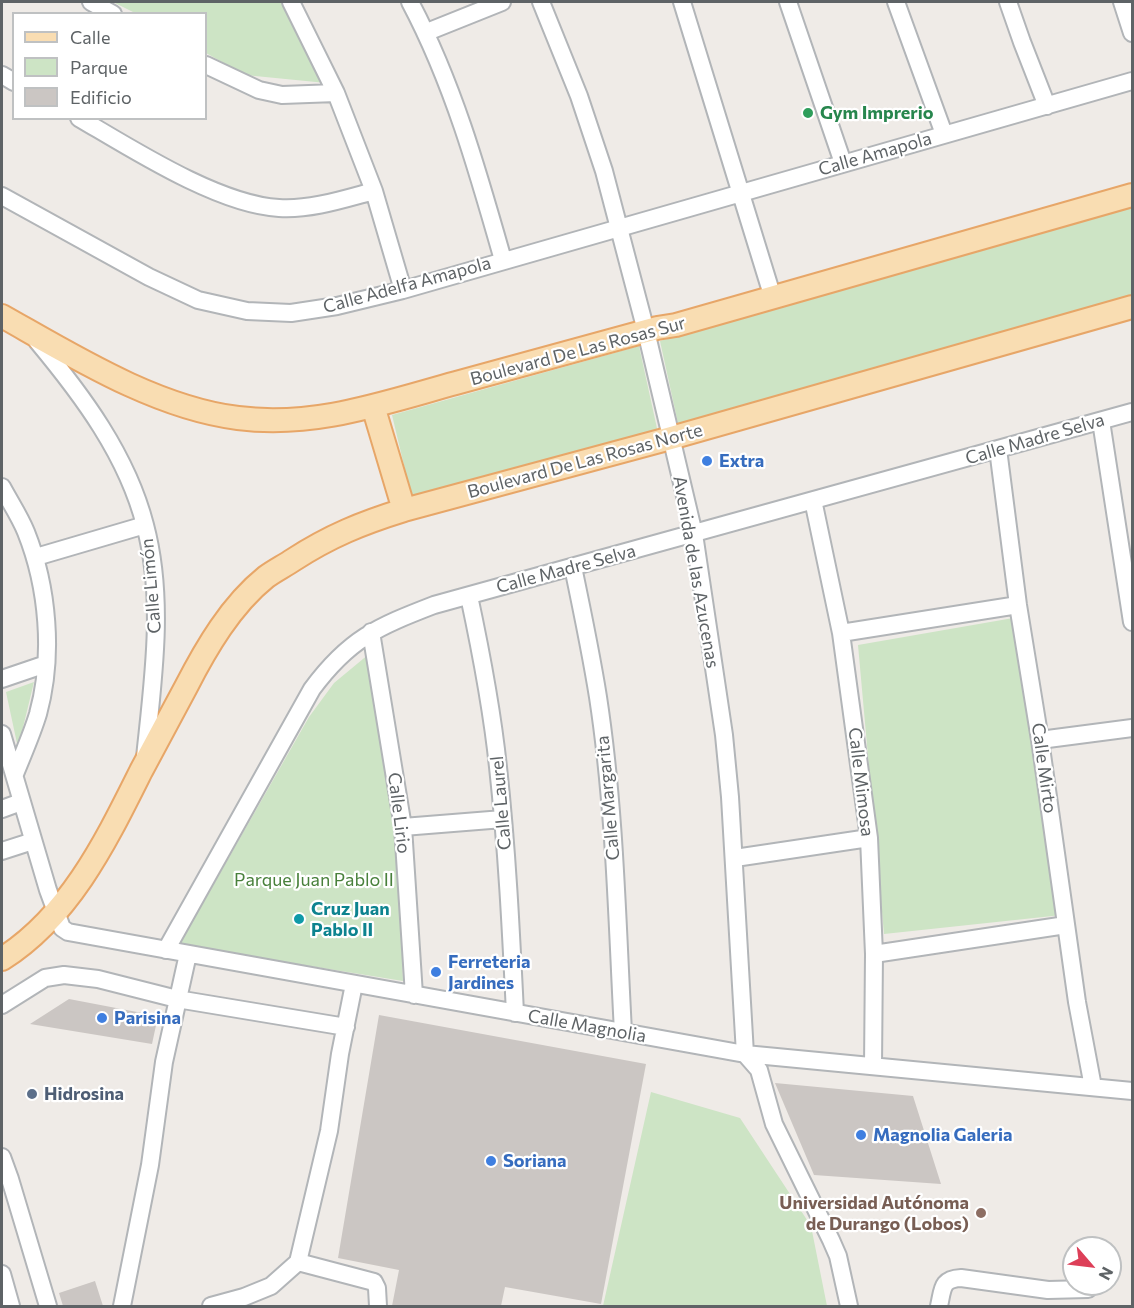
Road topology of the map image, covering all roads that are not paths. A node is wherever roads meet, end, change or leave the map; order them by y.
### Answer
1 (91, 2) edge
2 (291, 2) edge
3 (410, 2) edge
4 (502, 2) edge
5 (542, 2) edge
6 (682, 2) edge
7 (788, 2) edge
8 (896, 2) edge
9 (1008, 2) edge
10 (1122, 2) edge
11 (109, 12) edge
12 (427, 32) junction
13 (1132, 33) edge
14 (207, 65) edge
15 (1132, 81) edge
16 (336, 93) junction
17 (1047, 106) junction
18 (83, 120) edge
19 (944, 134) junction
20 (843, 163) junction
21 (374, 191) junction
22 (741, 192) junction
23 (1132, 195) edge
24 (2, 196) edge
25 (619, 228) junction
26 (503, 260) junction
27 (403, 290) junction
28 (773, 298) junction
29 (1132, 308) edge
30 (2, 316) edge
31 (646, 331) junction
32 (30, 332) junction
33 (373, 406) junction
34 (1132, 412) edge
35 (1101, 421) junction
36 (671, 438) junction
37 (998, 449) junction
38 (2, 487) edge
39 (813, 500) junction
40 (404, 510) junction
41 (145, 525) junction
42 (694, 534) junction
43 (36, 557) junction
44 (1128, 566) edge
45 (573, 567) junction
46 (469, 596) junction
47 (1018, 605) junction
48 (1132, 622) edge
49 (371, 632) junction
50 (842, 633) junction
51 (46, 664) junction
52 (2, 679) edge
53 (1132, 728) edge
54 (2, 734) edge
55 (1040, 740) junction
56 (144, 766) junction
57 (15, 774) junction
58 (21, 802) junction
59 (2, 809) edge
60 (503, 819) junction
61 (403, 827) junction
62 (869, 838) junction
63 (33, 841) junction
64 (2, 850) edge
65 (735, 858) junction
66 (57, 913) junction
67 (1066, 925) junction
68 (166, 950) junction
69 (188, 954) junction
70 (874, 954) junction
71 (2, 959) edge
72 (354, 984) junction
73 (414, 995) junction
74 (177, 999) junction
75 (2, 1005) edge
76 (515, 1013) junction
77 (346, 1027) junction
78 (623, 1032) junction
79 (745, 1054) junction
80 (873, 1066) junction
81 (1093, 1087) junction
82 (1132, 1091) edge
83 (2, 1157) edge
84 (298, 1262) junction
85 (2, 1274) edge
86 (1062, 1290) edge
87 (245, 1302) edge
88 (11, 1306) edge
89 (48, 1306) edge
90 (122, 1306) edge
91 (211, 1306) edge
92 (378, 1306) edge
93 (849, 1306) edge
94 (939, 1306) edge

1 - 11 street
2 - 16 street
3 - 12 street
4 - 12 street
5 - 25 street, Avenida de las Azucenas
6 - 22 street
7 - 20 street
8 - 19 street
9 - 17 street
10 - 13 street
12 - 26 street
14 - 16 street
15 - 17 street, Calle Amapola
16 - 21 street
17 - 19 street, Calle Amapola
18 - 21 street
19 - 20 street, Calle Amapola
20 - 22 street, Calle Amapola
21 - 27 street
22 - 25 street, Calle Amapola
22 - 28 street
23 - 28 main road, Boulevard De Las Rosas Sur
24 - 27 street, Calle Adelfa Amapola
25 - 26 street, Calle Adelfa Amapola
25 - 31 street, Avenida de las Azucenas
26 - 27 street, Calle Adelfa Amapola
28 - 31 main road, Boulevard De Las Rosas Sur
29 - 36 main road, Boulevard De Las Rosas Norte
30 - 32 main road, Boulevard De Las Rosas Sur
31 - 33 main road, Boulevard De Las Rosas Sur
31 - 36 street, Avenida de las Azucenas
32 - 33 main road, Boulevard De Las Rosas Sur
32 - 41 street, Calle Limón
33 - 40 main road
34 - 35 street, Calle Madre Selva
35 - 37 street, Calle Madre Selva
35 - 44 street
36 - 40 main road, Boulevard De Las Rosas Norte
36 - 42 street, Avenida de las Azucenas
37 - 39 street, Calle Madre Selva
37 - 47 street, Calle Mirto
38 - 43 street
39 - 42 street, Calle Madre Selva
39 - 50 street, Calle Mimosa
40 - 56 main road, Boulevard De Las Rosas Norte
41 - 43 street
41 - 56 street, Calle Limón
42 - 45 street, Calle Madre Selva
42 - 65 street, Avenida de las Azucenas
43 - 51 street
44 - 48 street
45 - 46 street, Calle Madre Selva
45 - 78 street, Calle Margarita
46 - 49 street, Calle Madre Selva
46 - 60 street, Calle Laurel
47 - 50 street
47 - 55 street, Calle Mirto
49 - 61 street, Calle Lirio
49 - 68 street, Calle Madre Selva
50 - 62 street, Calle Mimosa
51 - 52 street
51 - 57 street
53 - 55 street
54 - 57 street
55 - 67 street, Calle Mirto
56 - 66 main road, Boulevard De Las Rosas Norte
57 - 58 street
58 - 59 street
58 - 63 street
60 - 61 street
60 - 76 street, Calle Laurel
61 - 73 street, Calle Lirio
62 - 65 street
62 - 70 street, Calle Mimosa
63 - 64 street
63 - 66 street
65 - 79 street, Avenida de las Azucenas
66 - 68 street, Calle Magnolia
66 - 71 main road, Boulevard De Las Rosas Norte
67 - 70 street
67 - 81 street, Calle Mirto
68 - 69 street, Calle Magnolia
69 - 72 street, Calle Magnolia
69 - 74 street
70 - 80 street, Calle Mimosa
72 - 73 street, Calle Magnolia
72 - 77 street
73 - 76 street, Calle Magnolia
74 - 75 street
74 - 77 street
74 - 90 street
76 - 78 street, Calle Magnolia
77 - 84 street
78 - 79 street, Calle Magnolia
79 - 80 street, Calle Magnolia
79 - 93 street
80 - 81 street, Calle Magnolia
81 - 82 street, Calle Magnolia
83 - 89 street
84 - 87 street
84 - 92 street
85 - 88 street
86 - 94 street
87 - 91 street

